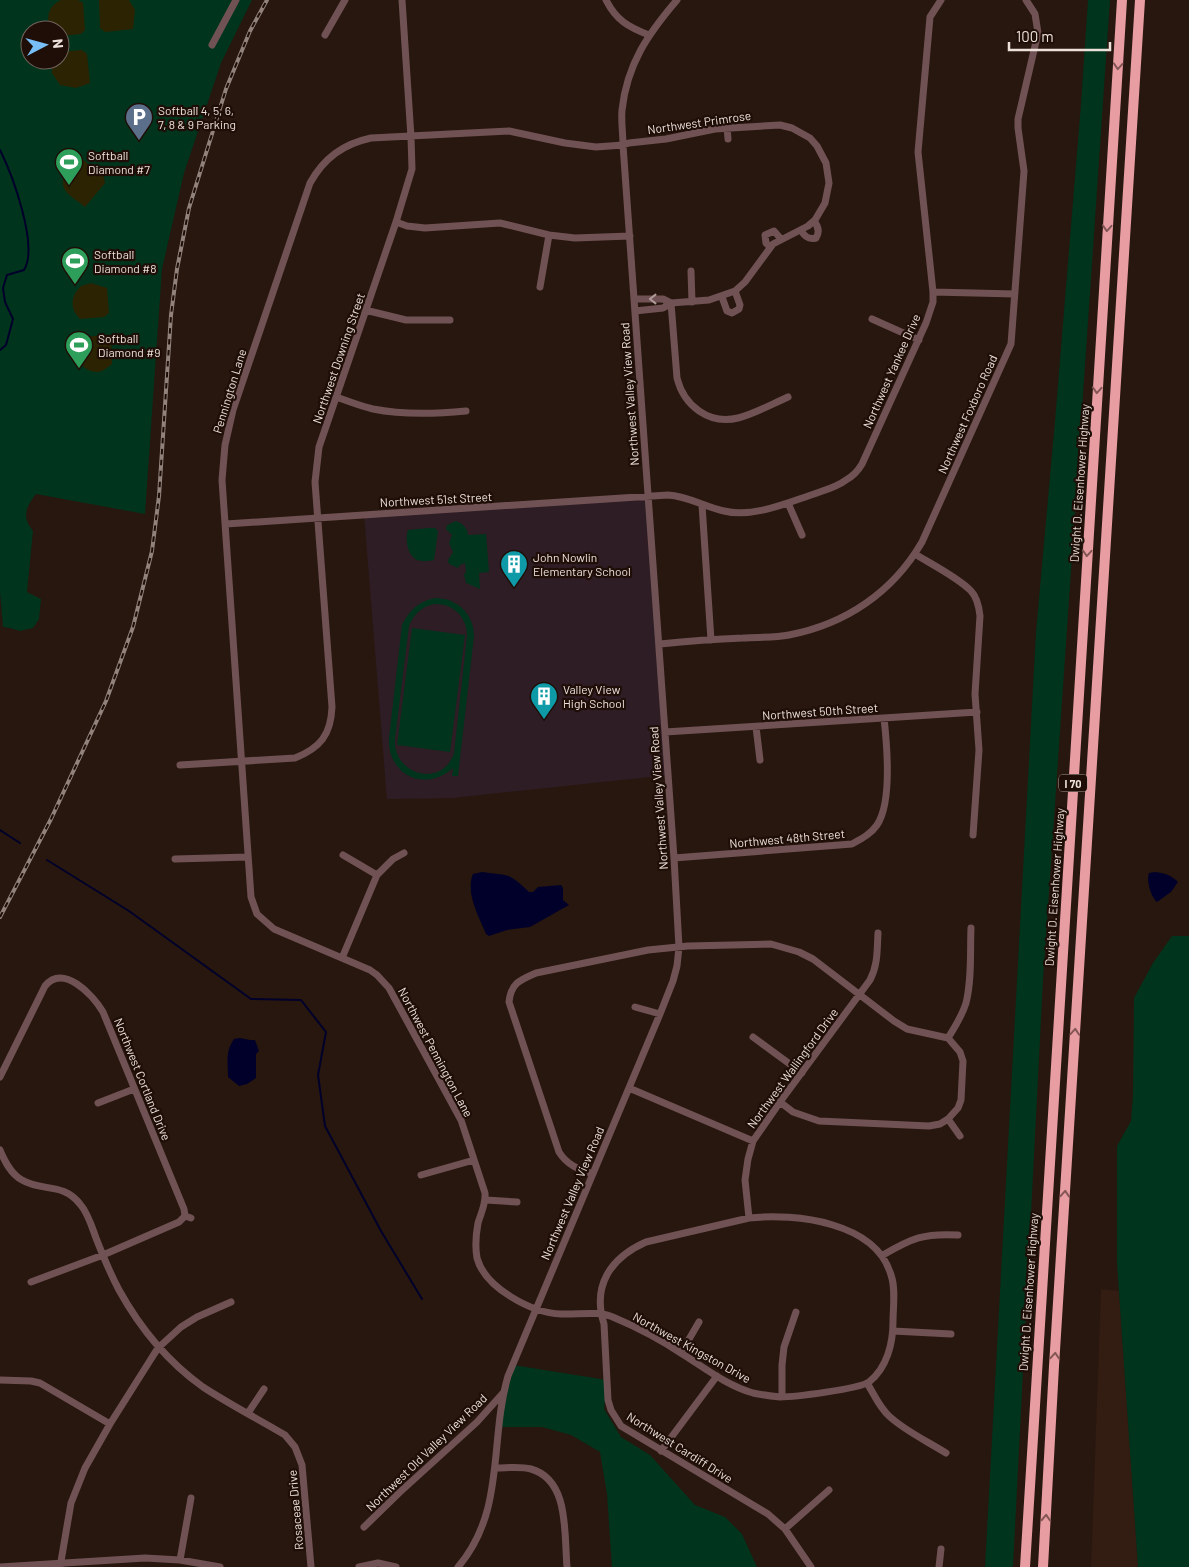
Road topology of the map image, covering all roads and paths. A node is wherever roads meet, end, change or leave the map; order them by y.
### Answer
1 (236, 0) edge
2 (345, 0) edge
3 (402, 0) edge
4 (606, 0) edge
5 (677, 0) edge
6 (941, 0) edge
7 (1026, 0) edge
8 (1122, 0) edge
9 (1140, 0) edge
10 (325, 35) dead end
11 (649, 35) junction
12 (212, 46) dead end
13 (728, 127) junction
14 (411, 136) junction
15 (728, 139) dead end
16 (623, 145) junction
17 (814, 221) junction
18 (396, 222) junction
19 (801, 230) junction
20 (549, 235) junction
21 (630, 236) junction
22 (781, 239) junction
23 (770, 247) junction
24 (690, 271) dead end
25 (540, 287) dead end
26 (735, 291) junction
27 (933, 292) junction
28 (1015, 294) junction
29 (722, 297) junction
30 (634, 299) junction
31 (692, 302) junction
32 (672, 303) junction
33 (365, 310) junction
34 (635, 311) junction
35 (872, 319) dead end
36 (450, 320) dead end
37 (919, 340) junction
38 (336, 397) junction
39 (788, 397) dead end
40 (466, 412) dead end
41 (648, 497) junction
42 (788, 503) junction
43 (702, 504) junction
44 (318, 517) junction
45 (226, 524) junction
46 (802, 536) dead end
47 (915, 554) junction
48 (711, 640) junction
49 (660, 644) junction
50 (977, 712) junction
51 (884, 718) junction
52 (756, 727) junction
53 (665, 732) junction
54 (760, 760) dead end
55 (242, 762) junction
56 (180, 765) dead end
57 (973, 835) dead end
58 (404, 853) dead end
59 (343, 855) dead end
60 (248, 857) junction
61 (674, 858) junction
62 (175, 859) dead end
63 (377, 875) junction
64 (971, 928) dead end
65 (878, 933) dead end
66 (679, 947) junction
67 (342, 958) junction
68 (860, 994) junction
69 (634, 1007) dead end
70 (660, 1014) junction
71 (753, 1037) dead end
72 (948, 1038) junction
73 (802, 1073) junction
74 (0, 1077) edge
75 (628, 1088) junction
76 (134, 1089) junction
77 (780, 1102) junction
78 (98, 1103) dead end
79 (948, 1119) junction
80 (960, 1136) dead end
81 (753, 1141) junction
82 (0, 1150) edge
83 (474, 1160) junction
84 (593, 1174) junction
85 (421, 1175) dead end
86 (486, 1200) junction
87 (517, 1202) dead end
88 (750, 1218) junction
89 (958, 1235) dead end
90 (103, 1255) junction
91 (883, 1255) junction
92 (30, 1282) dead end
93 (231, 1302) dead end
94 (536, 1308) junction
95 (796, 1312) dead end
96 (601, 1313) junction
97 (698, 1322) dead end
98 (893, 1331) junction
99 (951, 1334) dead end
100 (158, 1348) junction
101 (681, 1353) junction
102 (717, 1376) junction
103 (0, 1380) edge
104 (867, 1383) junction
105 (264, 1389) dead end
106 (503, 1393) junction
107 (782, 1397) junction
108 (248, 1413) junction
109 (110, 1424) junction
110 (661, 1451) junction
111 (946, 1452) dead end
112 (496, 1468) junction
113 (829, 1490) dead end
114 (191, 1498) dead end
115 (364, 1527) dead end
116 (785, 1529) junction
117 (941, 1549) dead end
118 (180, 1560) junction
119 (60, 1565) edge
120 (0, 1567) edge
121 (220, 1567) edge
122 (311, 1567) edge
123 (359, 1567) edge
124 (396, 1567) edge
125 (458, 1567) edge
126 (567, 1567) edge
127 (811, 1567) edge
128 (939, 1567) edge
129 (1025, 1567) edge
130 (1043, 1567) edge

1 - 12 street
2 - 10 street
3 - 14 street, Northwest Downing Street
4 - 11 street
5 - 11 street, Northwest Valley View Road
6 - 27 street, Northwest Yankee Drive
7 - 28 street, Northwest Foxboro Road
8 -> 129 highway, Dwight D. Eisenhower Highway / I 70
130 -> 9 highway, I 70
11 - 16 street, Northwest Valley View Road
13 - 15 street
13 - 16 street, Northwest Primrose
13 - 17 street, Northwest Primrose
14 - 16 street, Northwest Primrose
14 - 18 street, Northwest Downing Street
14 - 45 street, Pennington Lane
16 - 21 street, Northwest Valley View Road
17 - 19 street, Northwest Primrose
17 - 19 street
18 - 20 street
18 - 33 street, Northwest Downing Street
19 - 22 street, Northwest Primrose
20 - 21 street
20 - 25 street
21 - 30 street, Northwest Valley View Road
22 - 23 street, Northwest Primrose
22 - 23 street
23 - 26 street, Northwest Primrose
24 - 31 street
26 - 29 street, Northwest Primrose
26 - 29 street
27 - 28 street
27 - 37 street, Northwest Yankee Drive
28 - 47 street, Northwest Foxboro Road
29 - 31 street, Northwest Primrose
32 -> 30 street, Northwest Primrose
30 - 34 street, Northwest Valley View Road
31 - 32 street, Northwest Primrose
32 - 34 street, Northwest Primrose
32 - 39 street
33 - 36 street
33 - 38 street, Northwest Downing Street
34 - 41 street, Northwest Valley View Road
35 - 37 street
37 - 42 street, Northwest Yankee Drive
38 - 40 street
38 - 44 street, Northwest Downing Street
41 - 43 street, Northwest Yankee Drive
41 - 44 street, Northwest 51st Street
41 - 49 street, Northwest Valley View Road
42 - 43 street, Northwest Yankee Drive
42 - 46 street
43 - 48 street
44 - 45 street, Northwest 51st Street
44 - 55 street, Northwest Downing Street
45 - 55 street, Pennington Lane
47 - 48 street, Northwest Foxboro Road
47 - 50 street
48 - 49 street, Northwest Foxboro Road
49 - 53 street, Northwest Valley View Road
50 - 51 street, Northwest 50th Street
50 - 57 street
51 - 52 street, Northwest 50th Street
51 - 61 street, Northwest 48th Street
52 - 53 street, Northwest 50th Street
52 - 54 street
53 - 61 street, Northwest Valley View Road
55 - 56 street
55 - 60 street, Northwest Pennington Lane
58 - 63 street
59 - 63 street
60 - 62 street
60 - 67 street, Northwest Pennington Lane
61 - 66 street, Northwest Valley View Road
63 - 67 street
64 - 72 street
65 - 68 street, Northwest Wallingford Drive
66 - 68 street
66 - 70 street, Northwest Valley View Road
66 - 84 street
67 - 83 street, Northwest Pennington Lane
68 - 72 street
68 - 73 street, Northwest Wallingford Drive
69 - 70 street
70 - 75 street, Northwest Valley View Road
71 - 73 street
72 - 79 street
73 - 77 street, Northwest Wallingford Drive
74 - 76 street, Northwest Cortland Drive
75 - 81 street
75 - 84 street, Northwest Valley View Road
76 - 78 street
76 - 90 street, Northwest Cortland Drive
77 - 79 street
77 - 81 street, Northwest Wallingford Drive
79 - 80 street
81 - 88 street, Northwest Wallingford Drive
82 - 90 street
83 - 85 street
83 - 86 street, Northwest Pennington Lane
84 - 94 street, Northwest Valley View Road
86 - 87 street
86 - 94 street
88 - 91 street, Northwest Cardiff Drive
88 - 96 street, Northwest Cardiff Drive
89 - 91 street
90 - 92 street, Northwest Cortland Drive
90 - 100 street
91 - 98 street
93 - 100 street
94 - 96 street, Northwest Kingston Drive
94 - 106 street, Northwest Valley View Road
95 - 107 street
96 - 101 street, Northwest Kingston Drive
96 - 110 street, Northwest Cardiff Drive
97 - 101 street
98 - 99 street
98 - 104 street
100 - 108 street
100 - 109 street
101 - 102 street, Northwest Kingston Drive
102 - 107 street, Northwest Kingston Drive
102 - 110 street
103 - 109 street
104 - 107 street, Northwest Kingston Drive
104 - 111 street
105 - 108 street
106 - 112 street, Northwest Valley View Road
106 - 115 street, Northwest Old Valley View Road
108 - 122 street, Rosaceae Drive
109 - 119 street
110 - 116 street, Northwest Cardiff Drive
112 - 125 street, Northwest Valley View Road
112 - 126 street
113 - 116 street
114 - 118 street
116 - 127 street, Northwest Cardiff Drive
117 - 128 street
118 - 119 street
118 - 121 street
119 - 120 street
123 - 124 street

